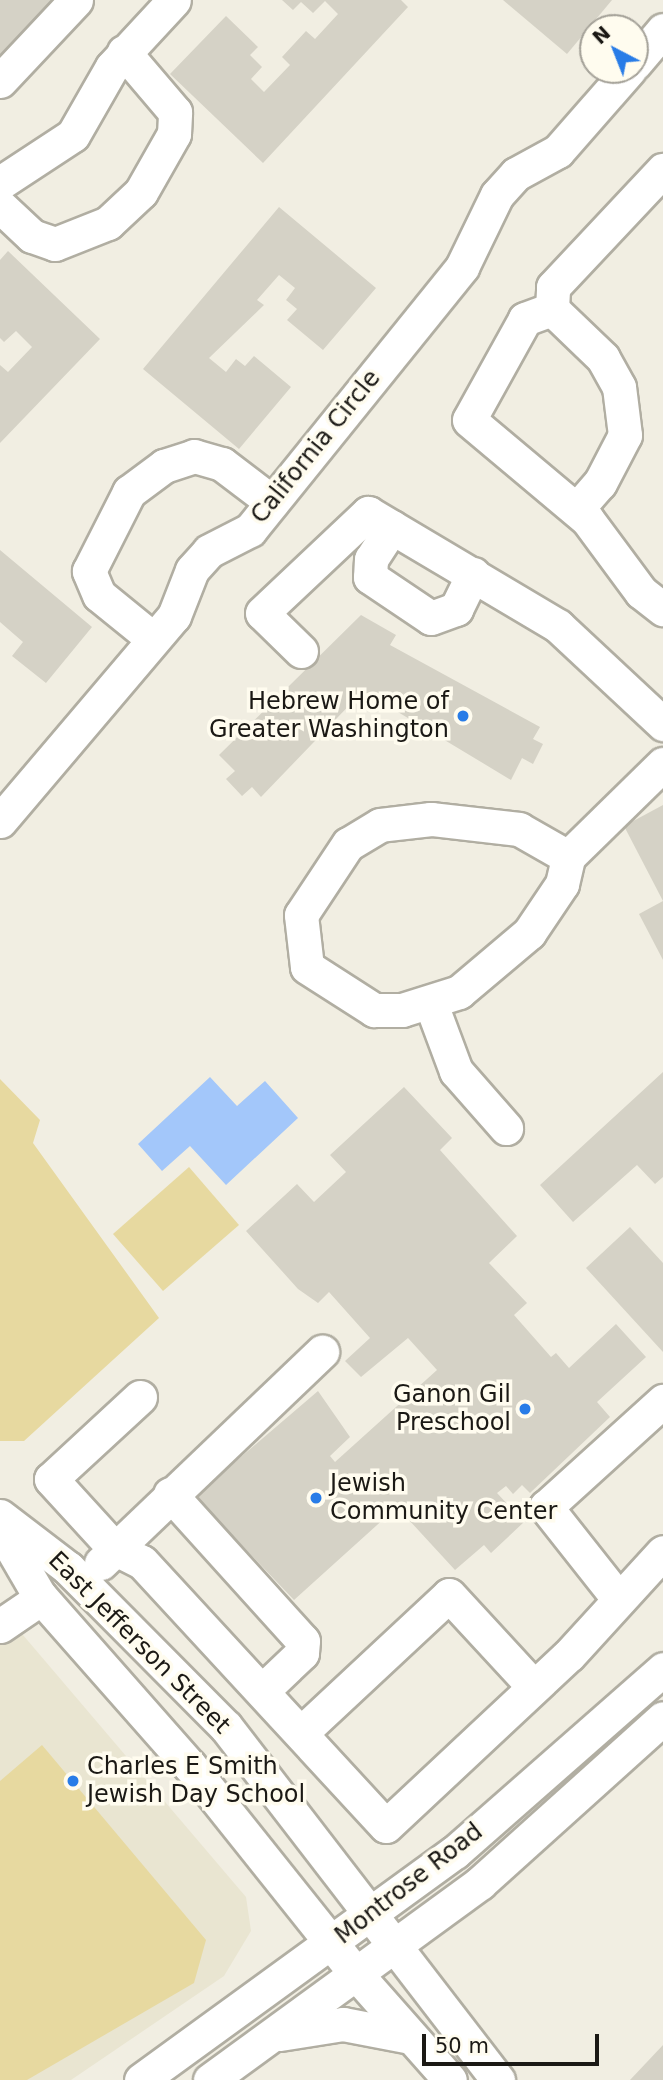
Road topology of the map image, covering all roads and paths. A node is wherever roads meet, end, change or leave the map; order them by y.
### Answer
1 (76, 0) edge
2 (174, 0) edge
3 (663, 30) edge
4 (649, 46) edge
5 (124, 52) junction
6 (0, 81) edge
7 (617, 84) edge
8 (663, 170) edge
9 (0, 183) edge
10 (0, 206) edge
11 (552, 309) junction
12 (272, 502) junction
13 (577, 509) junction
14 (392, 527) junction
15 (473, 574) junction
16 (663, 609) edge
17 (152, 638) junction
18 (301, 651) dead end
19 (663, 724) edge
20 (663, 764) edge
21 (0, 821) edge
22 (568, 857) junction
23 (431, 1004) junction
24 (506, 1128) dead end
25 (323, 1352) dead end
26 (140, 1397) dead end
27 (663, 1401) edge
28 (170, 1494) junction
29 (0, 1516) edge
30 (0, 1528) edge
31 (114, 1548) junction
32 (663, 1552) edge
33 (83, 1583) junction
34 (617, 1597) junction
35 (41, 1598) junction
36 (0, 1626) edge
37 (663, 1669) edge
38 (534, 1687) junction
39 (263, 1690) junction
40 (663, 1718) edge
41 (301, 1733) junction
42 (372, 1914) junction
43 (332, 1943) junction
44 (396, 1947) junction
45 (357, 1975) junction
46 (275, 2035) junction
47 (411, 2037) junction
48 (141, 2080) edge
49 (210, 2080) edge
50 (450, 2080) edge
51 (498, 2080) edge

1 - 6 street
2 - 5 street
3 - 4 street
5 - 9 street
5 - 10 street
7 - 12 street, California Circle
8 - 11 street
11 - 13 street
11 - 13 street
12 - 17 street, California Circle
12 - 17 street
13 - 16 street
14 - 15 street
14 - 15 street
14 - 18 street
15 - 19 street
17 - 21 street, California Circle
20 - 22 street
22 - 23 street
22 - 23 street
23 - 24 street
25 - 28 street
26 - 31 street
27 - 34 street
28 - 31 street
28 - 39 street
29 - 33 street, East Jefferson Street
30 - 35 street, East Jefferson Street
31 - 33 street
31 - 39 street
32 - 34 street
33 - 42 street, East Jefferson Street
34 - 38 street
35 - 36 street
35 - 43 street, East Jefferson Street
37 - 42 street, Montrose Road
38 - 41 street
38 - 41 street
39 - 41 street
40 - 44 street, Montrose Road
42 - 43 street, Montrose Road
42 - 44 street, East Jefferson Street
43 - 45 street, East Jefferson Street
43 - 48 street, Montrose Road
44 - 45 street, Montrose Road
44 - 51 street, East Jefferson Street
45 - 46 street, Montrose Road
45 - 47 street, East Jefferson Street
46 - 47 street
46 - 49 street, Montrose Road
47 - 50 street, East Jefferson Street

